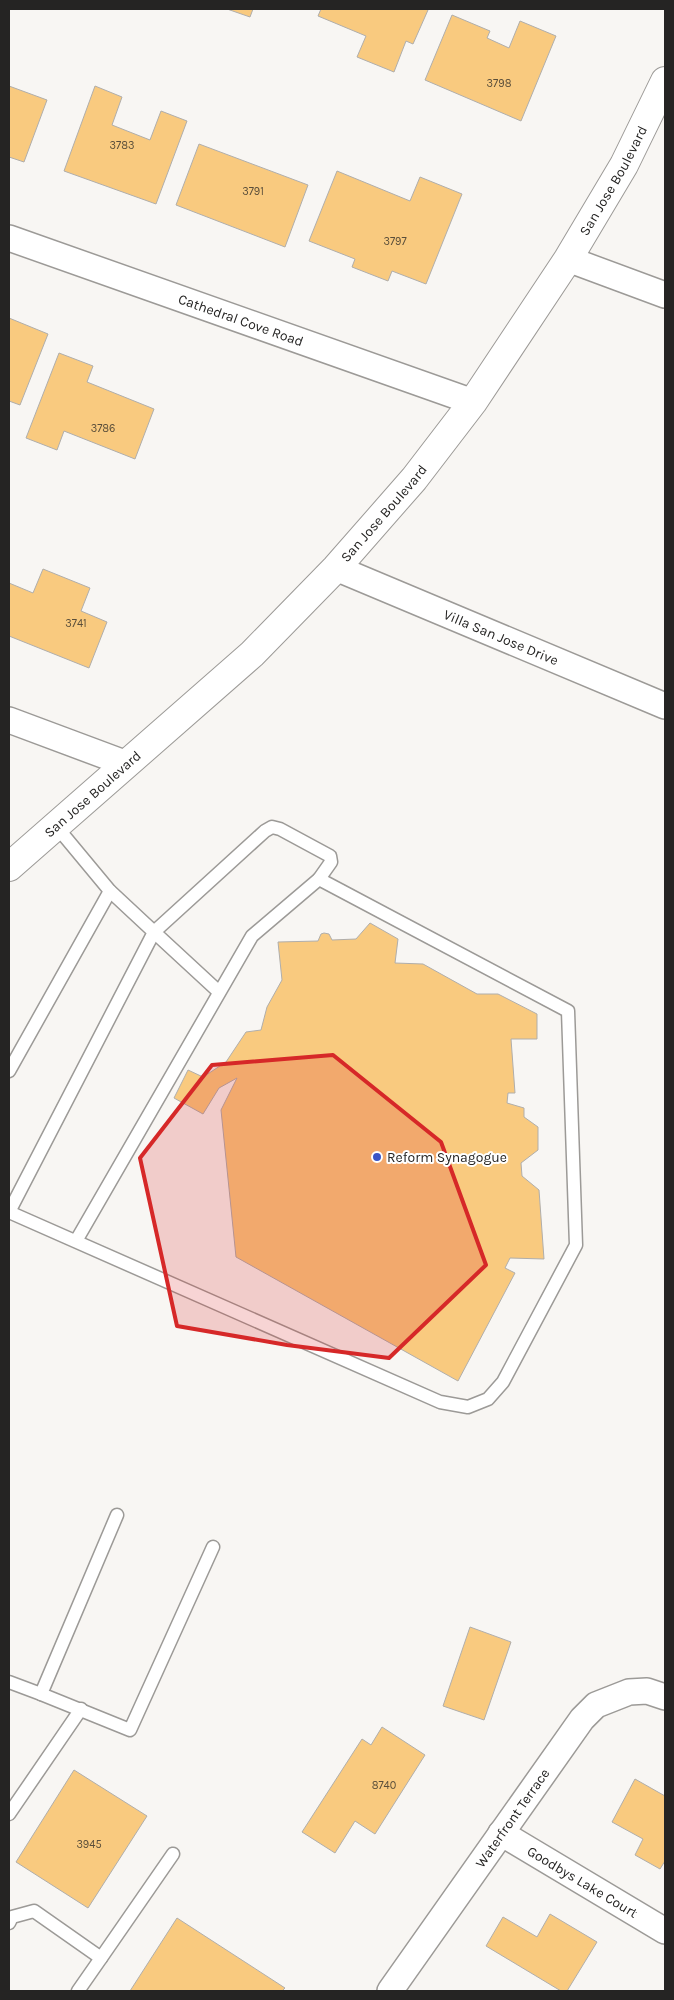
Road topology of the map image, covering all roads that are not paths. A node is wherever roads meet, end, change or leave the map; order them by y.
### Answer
1 (665, 82) edge
2 (9, 238) edge
3 (568, 259) junction
4 (665, 295) edge
5 (473, 402) junction
6 (336, 568) junction
7 (665, 706) edge
8 (9, 720) edge
9 (128, 764) junction
10 (56, 826) junction
11 (9, 867) edge
12 (319, 878) junction
13 (110, 891) junction
14 (154, 932) junction
15 (219, 992) junction
16 (9, 1071) edge
17 (9, 1212) edge
18 (76, 1241) junction
19 (117, 1515) dead end
20 (213, 1547) dead end
21 (9, 1682) edge
22 (40, 1694) junction
23 (665, 1697) edge
24 (81, 1709) junction
25 (9, 1814) edge
26 (501, 1833) junction
27 (173, 1854) dead end
28 (9, 1923) edge
29 (665, 1931) edge
30 (101, 1958) junction
31 (78, 1991) edge
32 (390, 1991) edge

1 - 3 main road, San Jose Boulevard
2 - 5 street, Cathedral Cove Road
3 - 4 street
3 - 5 main road, San Jose Boulevard
5 - 6 main road, San Jose Boulevard
6 - 7 street, Villa San Jose Drive
6 - 9 main road, San Jose Boulevard
8 - 9 street
9 - 10 main road, San Jose Boulevard
10 - 11 main road, San Jose Boulevard
10 - 13 lane
12 - 14 lane
12 - 15 lane
12 - 18 lane
13 - 14 lane
13 - 16 lane
14 - 15 lane
14 - 17 lane
15 - 18 lane
17 - 18 lane
19 - 22 lane
20 - 24 lane
21 - 22 lane
22 - 24 lane
23 - 26 street, Waterfront Terrace
24 - 25 lane
26 - 29 street, Goodbys Lake Court
26 - 32 street, Waterfront Terrace
27 - 30 lane
28 - 30 lane
30 - 31 lane

